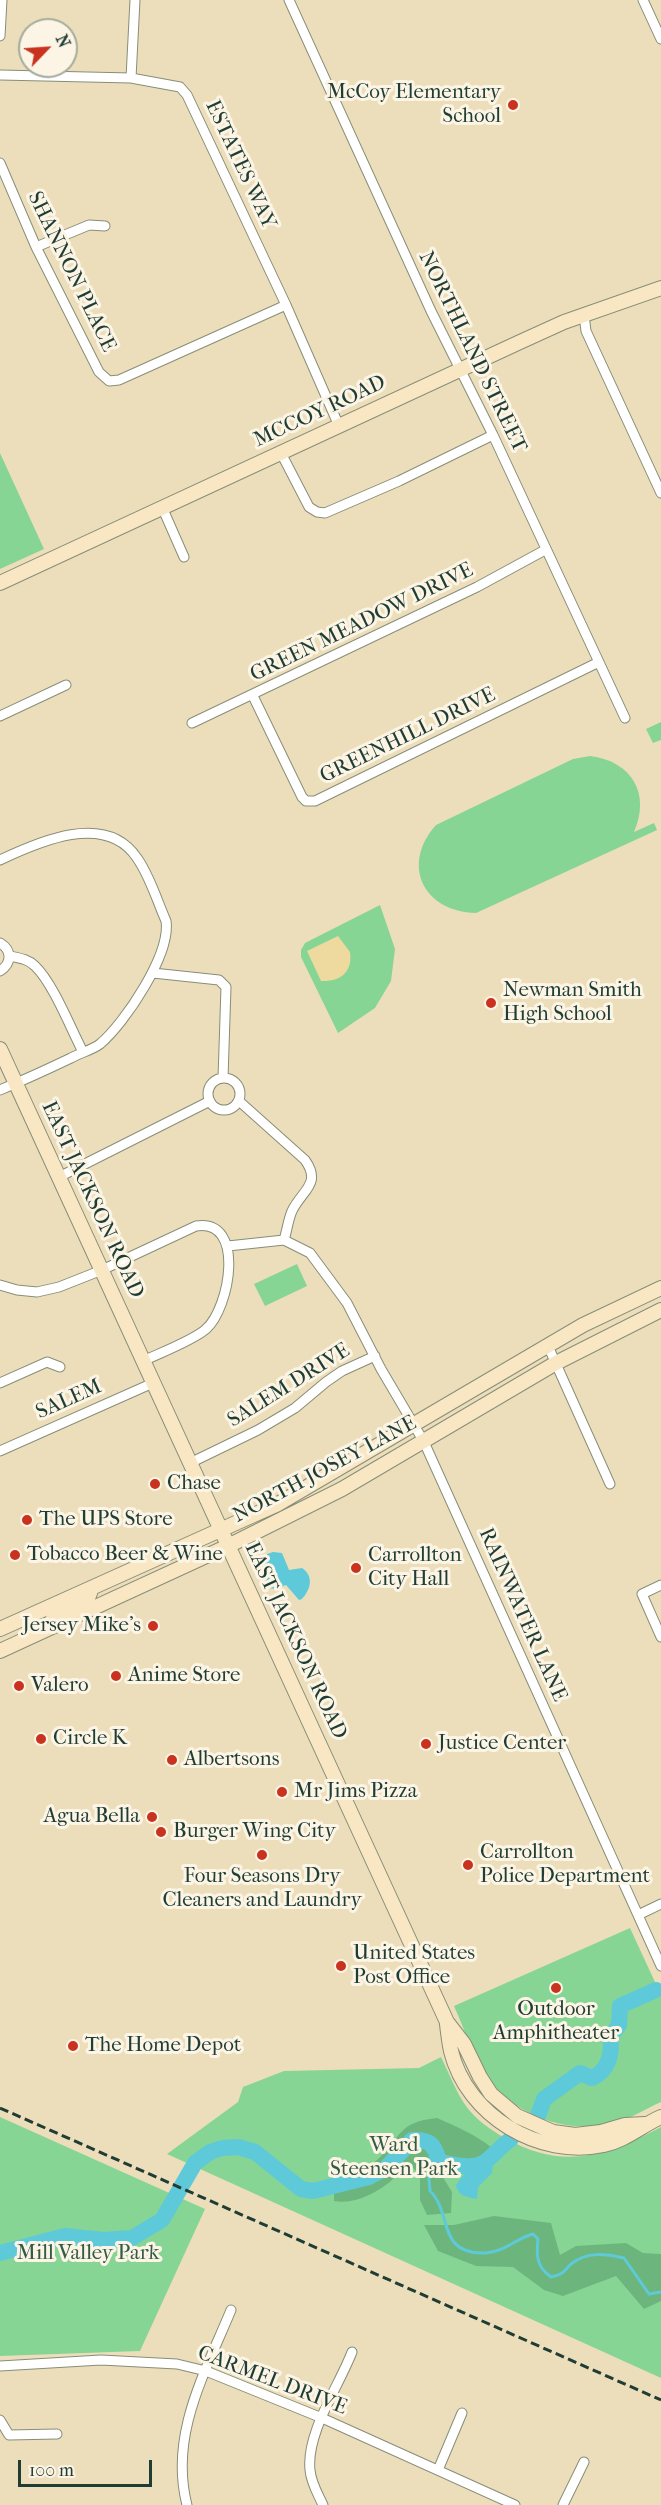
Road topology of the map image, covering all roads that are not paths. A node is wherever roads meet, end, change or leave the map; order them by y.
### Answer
1 (2, 0) edge
2 (135, 0) edge
3 (289, 0) edge
4 (643, 0) edge
5 (0, 36) edge
6 (661, 39) edge
7 (0, 75) edge
8 (132, 78) junction
9 (0, 163) edge
10 (105, 226) dead end
11 (36, 247) junction
12 (661, 288) edge
13 (286, 305) junction
14 (584, 315) junction
15 (462, 369) junction
16 (339, 426) junction
17 (493, 435) junction
18 (281, 453) junction
19 (661, 493) edge
20 (162, 507) junction
21 (545, 550) junction
22 (184, 557) dead end
23 (0, 583) edge
24 (598, 662) junction
25 (66, 685) dead end
26 (253, 696) junction
27 (0, 716) edge
28 (625, 718) dead end
29 (192, 723) dead end
30 (0, 860) edge
31 (0, 943) edge
32 (10, 956) junction
33 (0, 971) edge
34 (153, 973) junction
35 (0, 1049) edge
36 (83, 1052) junction
37 (223, 1078) junction
38 (16, 1084) junction
39 (0, 1090) edge
40 (210, 1101) junction
41 (239, 1101) junction
42 (59, 1177) junction
43 (284, 1240) junction
44 (228, 1245) junction
45 (102, 1270) junction
46 (0, 1285) edge
47 (657, 1290) edge
48 (661, 1310) edge
49 (548, 1346) junction
50 (375, 1356) junction
51 (143, 1361) junction
52 (555, 1363) junction
53 (60, 1367) dead end
54 (0, 1383) edge
55 (153, 1383) junction
56 (414, 1425) junction
57 (424, 1442) junction
58 (0, 1451) edge
59 (190, 1463) junction
60 (610, 1484) dead end
61 (221, 1530) junction
62 (228, 1546) junction
63 (139, 1568) junction
64 (661, 1585) edge
65 (91, 1588) junction
66 (100, 1606) junction
67 (0, 1629) edge
68 (45, 1631) junction
69 (661, 1637) edge
70 (0, 1651) edge
71 (661, 1904) edge
72 (638, 1915) junction
73 (661, 1966) edge
74 (661, 2117) edge
75 (231, 2310) dead end
76 (352, 2352) dead end
77 (0, 2366) edge
78 (206, 2371) junction
79 (462, 2413) dead end
80 (322, 2418) junction
81 (0, 2420) edge
82 (57, 2434) dead end
83 (584, 2463) dead end
84 (438, 2470) junction
85 (491, 2494) junction
86 (187, 2505) edge
87 (323, 2505) edge
88 (488, 2505) edge
89 (515, 2505) edge
90 (563, 2505) edge

1 - 5 street
2 - 8 street
3 - 15 street, NORTHLAND STREET
4 - 6 street
7 - 8 street, ESTATES WAY
8 - 13 street, ESTATES WAY
9 - 11 street, SHANNON PLACE
10 - 11 street
11 - 13 street, SHANNON PLACE
12 - 14 street, MCCOY ROAD
13 - 16 street, ESTATES WAY
14 - 15 street, MCCOY ROAD
14 - 19 street
15 - 16 street, MCCOY ROAD
15 - 17 street, NORTHLAND STREET
16 - 18 street, MCCOY ROAD
17 - 18 street
17 - 21 street, NORTHLAND STREET
18 - 20 street, MCCOY ROAD
20 - 22 street
20 - 23 street, MCCOY ROAD
21 - 24 street, NORTHLAND STREET
21 - 26 street, GREEN MEADOW DRIVE
24 - 26 street, GREENHILL DRIVE
24 - 28 street, NORTHLAND STREET
25 - 27 street
26 - 29 street, GREEN MEADOW DRIVE
30 - 34 street
31 - 32 street
32 - 33 street
32 - 36 street
34 - 36 street
34 - 37 street
35 - 38 street, EAST JACKSON ROAD
36 - 38 street
37 - 40 street
37 - 41 street
38 - 39 street
38 - 42 street, EAST JACKSON ROAD
40 - 41 street
40 - 42 street
41 - 43 street
42 - 45 street, EAST JACKSON ROAD
43 - 44 street
43 - 50 street, RAINWATER LANE
44 - 45 street
44 - 51 street
45 - 46 street
45 - 51 street, EAST JACKSON ROAD
47 - 48 street
47 - 49 street, NORTH JOSEY LANE
48 - 52 street, NORTH JOSEY LANE
49 - 52 street
49 - 56 street, NORTH JOSEY LANE
50 - 56 street, RAINWATER LANE
50 - 59 street, SALEM DRIVE
51 - 55 street, EAST JACKSON ROAD
52 - 57 street, NORTH JOSEY LANE
52 - 60 street
53 - 54 street
55 - 58 street, SALEM
55 - 59 street, EAST JACKSON ROAD
56 - 57 street, RAINWATER LANE
56 - 61 street, NORTH JOSEY LANE
57 - 62 street, NORTH JOSEY LANE
57 - 72 street, RAINWATER LANE
59 - 61 street, EAST JACKSON ROAD
61 - 62 street, EAST JACKSON ROAD
61 - 63 street, NORTH JOSEY LANE
62 - 66 street, NORTH JOSEY LANE
62 - 74 street, EAST JACKSON ROAD
63 - 65 street, NORTH JOSEY LANE
63 - 66 street
64 - 69 street
65 - 67 street, NORTH JOSEY LANE
65 - 68 street
66 - 68 street, NORTH JOSEY LANE
68 - 70 street, NORTH JOSEY LANE
71 - 72 street
72 - 73 street, RAINWATER LANE
75 - 78 street
76 - 80 street
77 - 78 street, CARMEL DRIVE
78 - 80 street, CARMEL DRIVE
78 - 86 street
79 - 84 street
80 - 84 street, CARMEL DRIVE
80 - 87 street
81 - 82 street
83 - 90 street
84 - 85 street, CARMEL DRIVE
85 - 88 street
85 - 89 street, CARMEL DRIVE

